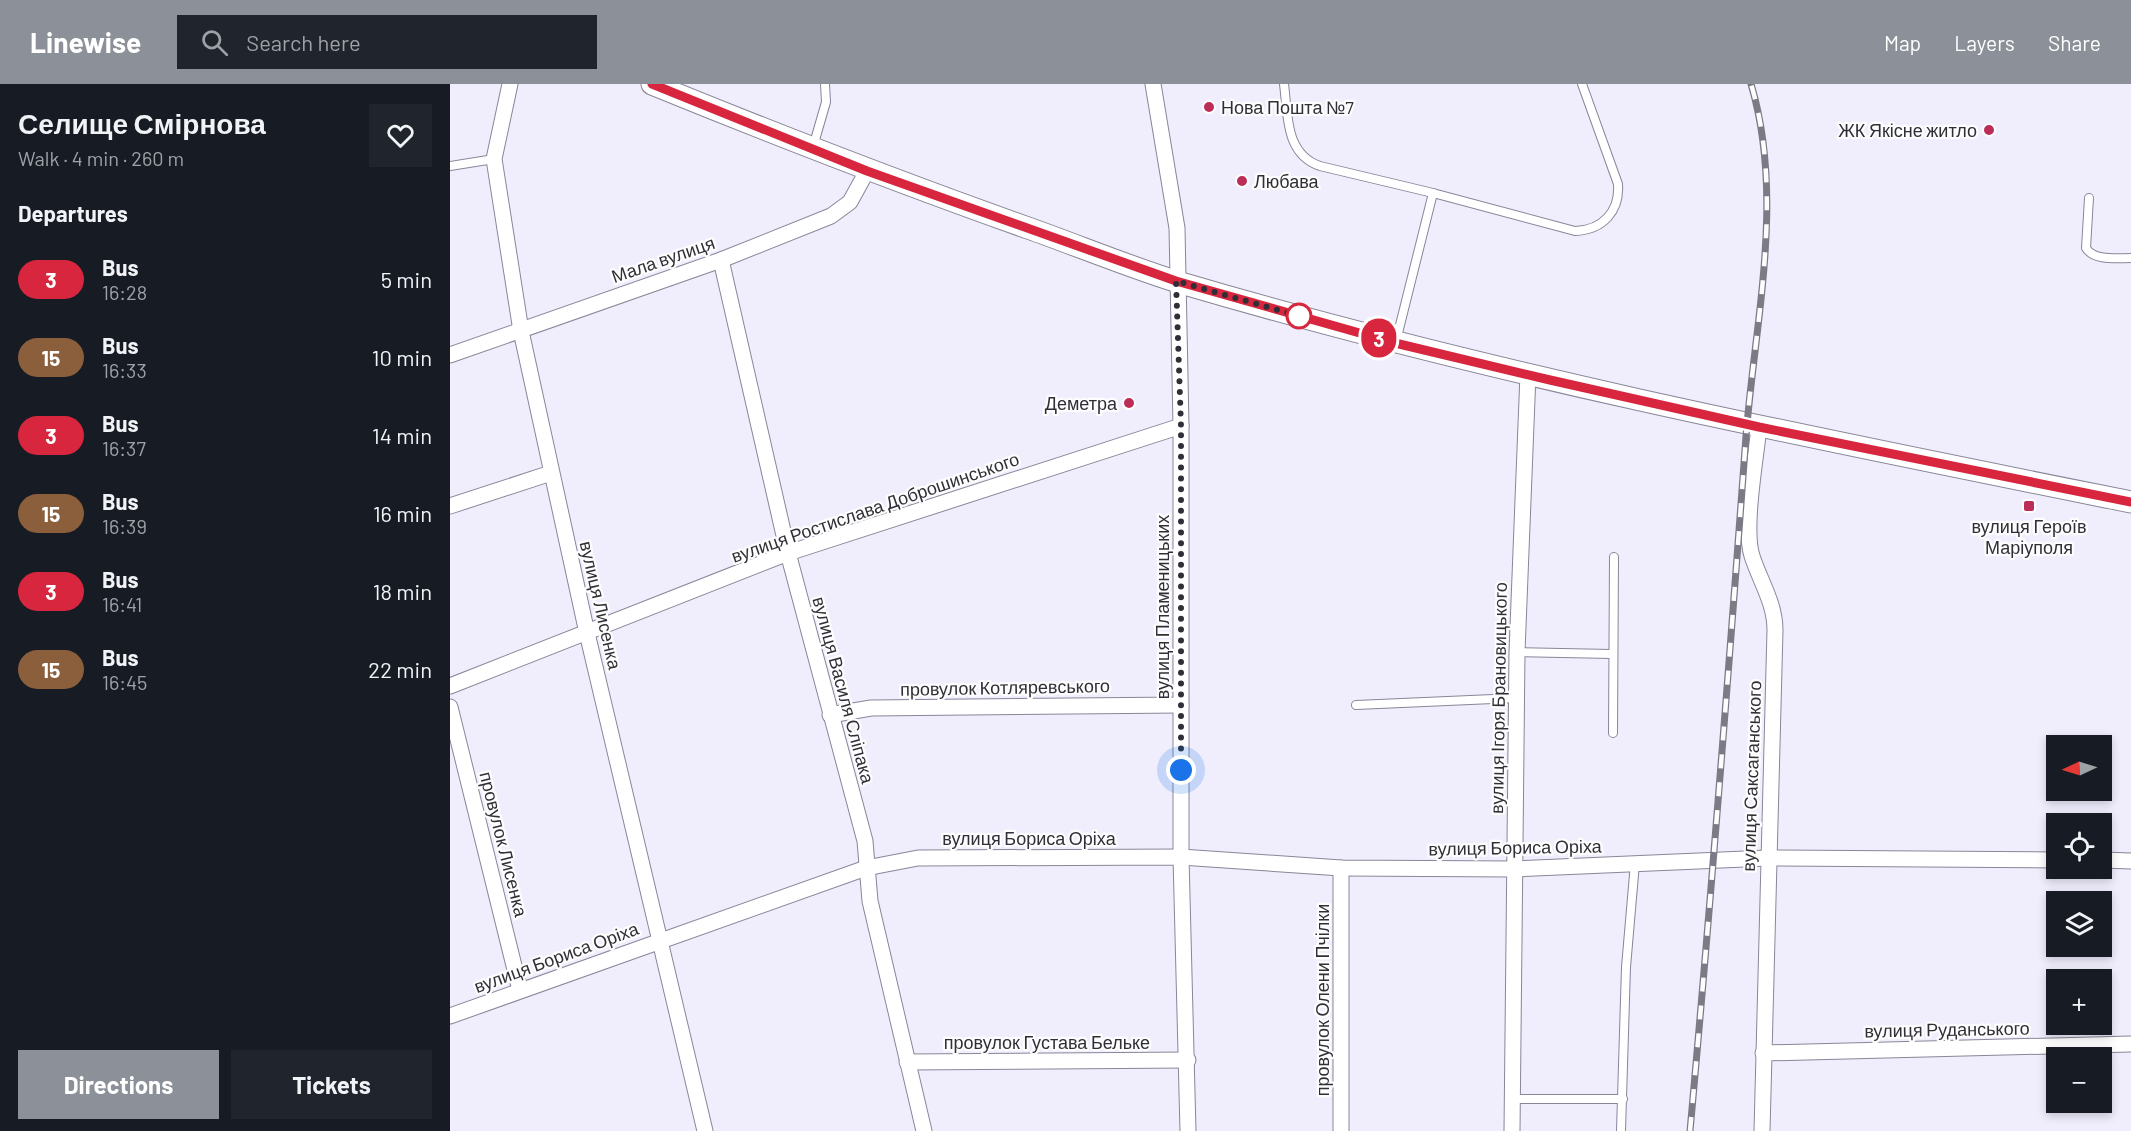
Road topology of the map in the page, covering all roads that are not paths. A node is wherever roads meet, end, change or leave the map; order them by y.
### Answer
1 (510, 84) edge
2 (652, 84) edge
3 (825, 84) edge
4 (1153, 84) edge
5 (1284, 84) edge
6 (1582, 84) edge
7 (813, 148) junction
8 (494, 159) junction
9 (450, 166) edge
10 (867, 171) junction
11 (1433, 193) junction
12 (2088, 198) dead end
13 (2131, 258) edge
14 (721, 260) junction
15 (1176, 281) junction
16 (521, 331) junction
17 (1395, 343) junction
18 (450, 355) edge
19 (1528, 374) junction
20 (1181, 426) junction
21 (1759, 427) junction
22 (551, 473) junction
23 (2131, 502) edge
24 (450, 506) edge
25 (788, 553) junction
26 (1614, 557) dead end
27 (588, 633) junction
28 (1517, 652) junction
29 (1612, 654) junction
30 (450, 686) edge
31 (1516, 698) junction
32 (1181, 705) junction
33 (1356, 705) dead end
34 (450, 707) edge
35 (830, 715) junction
36 (1613, 733) dead end
37 (1181, 857) junction
38 (1768, 858) junction
39 (2046, 860) edge
40 (2112, 860) edge
41 (2131, 861) edge
42 (1635, 864) junction
43 (866, 868) junction
44 (1341, 868) junction
45 (1514, 869) junction
46 (658, 940) junction
47 (520, 990) junction
48 (450, 1016) edge
49 (2131, 1044) edge
50 (1763, 1053) junction
51 (1188, 1060) junction
52 (907, 1062) junction
53 (1512, 1099) junction
54 (1623, 1100) junction
55 (705, 1131) edge
56 (924, 1131) edge
57 (1188, 1131) edge
58 (1341, 1131) edge
59 (1512, 1131) edge
60 (1621, 1131) edge
61 (1762, 1131) edge

1 - 8 street, вулиця Лисенка
2 - 7 street
3 - 7 lane
4 - 15 street, вулиця Пламеницьких
5 - 11 lane
6 - 11 lane
7 - 10 street
8 - 9 lane
8 - 16 street, вулиця Лисенка
10 - 14 street, Мала вулиця
10 - 15 street
11 - 17 lane
12 - 13 lane
14 - 16 street, Мала вулиця
14 - 25 street, вулиця Василя Сліпака
15 - 17 street
15 - 20 street, вулиця Пламеницьких
16 - 18 street, Мала вулиця
16 - 22 street, вулиця Лисенка
17 - 19 street
19 - 21 street
19 - 28 street, вулиця Ігоря Брановицького
20 - 25 street, вулиця Ростислава Доброшинського
20 - 32 street, вулиця Пламеницьких
21 - 23 street
21 - 38 street, вулиця Саксаганського
22 - 24 street
22 - 27 street, вулиця Лисенка
25 - 27 street, вулиця Ростислава Доброшинського
25 - 35 street, вулиця Василя Сліпака
26 - 29 lane
27 - 30 street, вулиця Ростислава Доброшинського
27 - 46 street, вулиця Лисенка
28 - 29 lane
28 - 31 street, вулиця Ігоря Брановицького
29 - 36 lane
31 - 33 lane
31 - 45 street, вулиця Ігоря Брановицького
32 - 35 street, провулок Котляревського
32 - 37 street, вулиця Пламеницьких
34 - 47 street, провулок Лисенка
35 - 43 street, вулиця Василя Сліпака
37 - 43 street, вулиця Бориса Оріха
37 - 44 street, вулиця Бориса Оріха
37 - 51 street, вулиця Пламеницьких
38 - 39 street
38 - 42 street, вулиця Бориса Оріха
38 - 50 street, вулиця Саксаганського
40 - 41 street
42 - 45 street, вулиця Бориса Оріха
42 - 54 lane
43 - 46 street, вулиця Бориса Оріха
43 - 52 street, вулиця Василя Сліпака
44 - 45 street, вулиця Бориса Оріха
44 - 58 street, провулок Олени Пчілки
45 - 53 street, вулиця Ігоря Брановицького
46 - 47 street, вулиця Бориса Оріха
46 - 55 street, вулиця Лисенка
47 - 48 street, вулиця Бориса Оріха
49 - 50 street, вулиця Руданського
50 - 61 street, вулиця Саксаганського
51 - 52 street, провулок Густава Бельке
51 - 57 street, вулиця Пламеницьких
52 - 56 street, вулиця Василя Сліпака
53 - 54 lane
53 - 59 street, вулиця Ігоря Брановицького
54 - 60 lane

